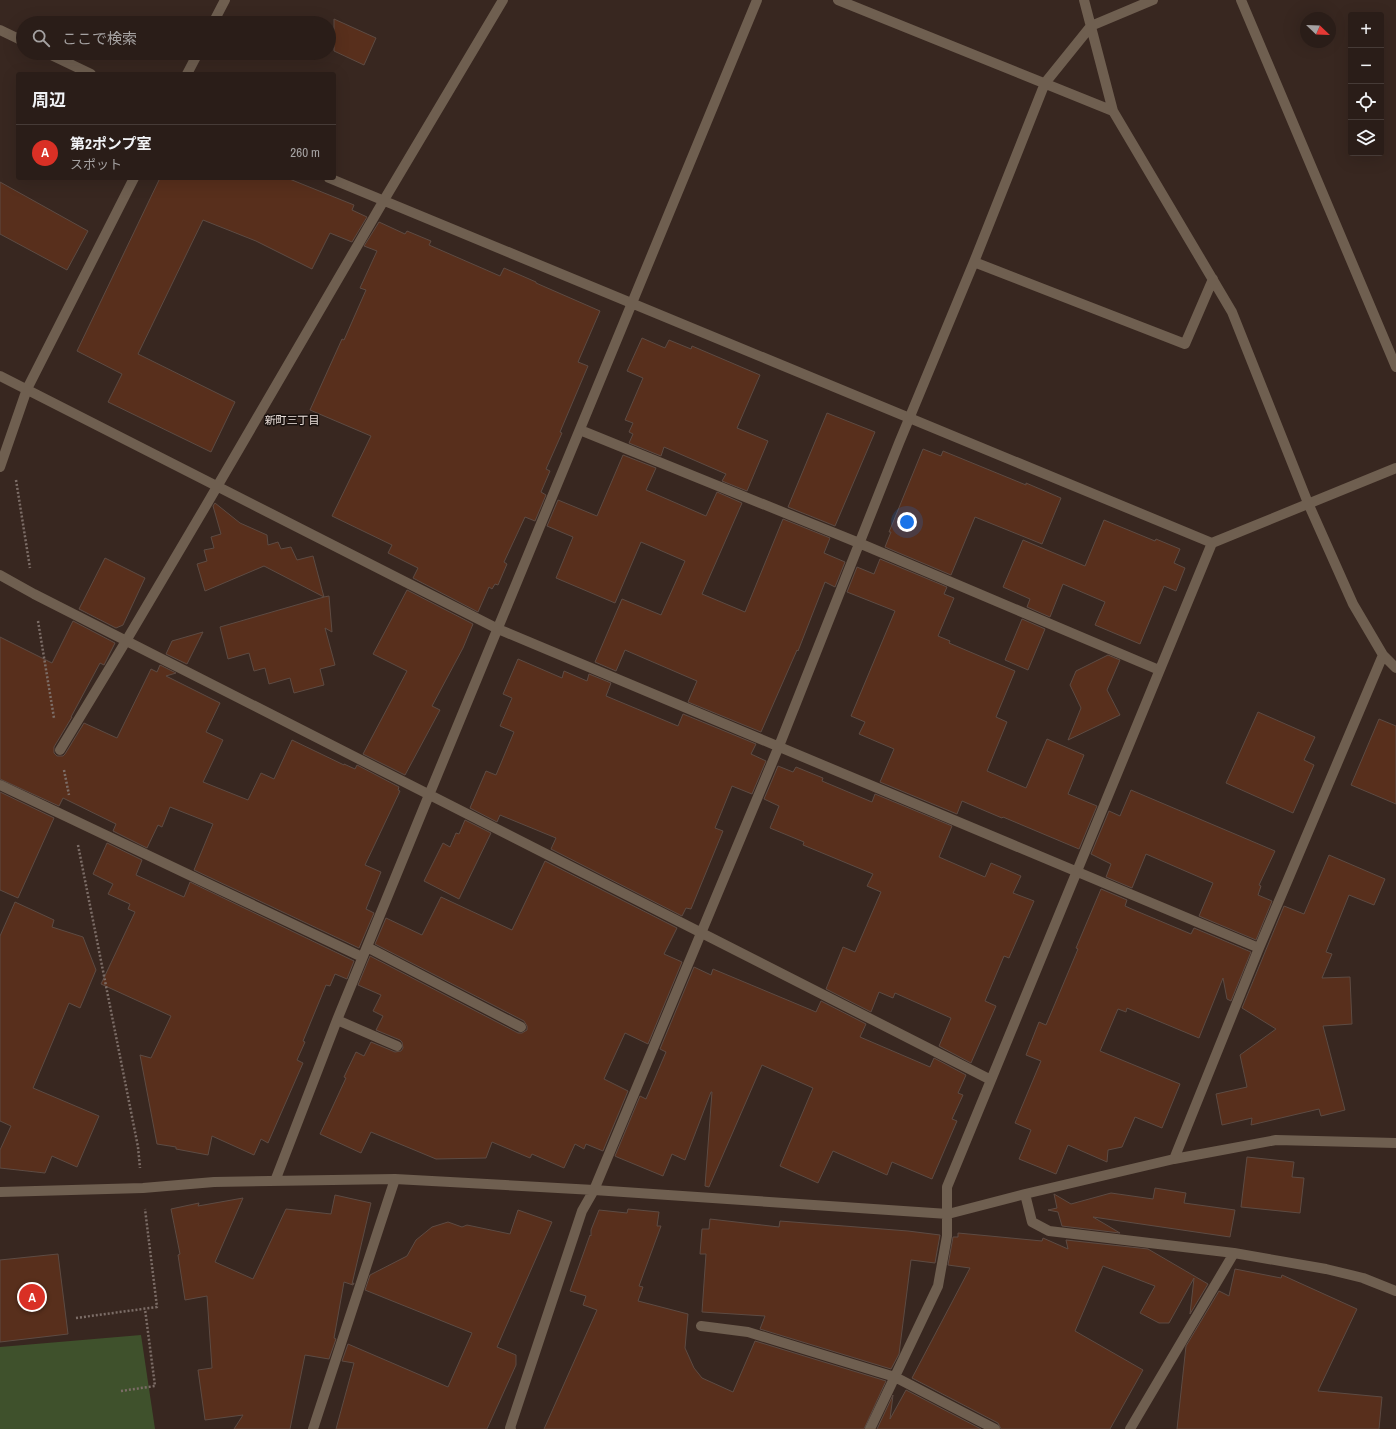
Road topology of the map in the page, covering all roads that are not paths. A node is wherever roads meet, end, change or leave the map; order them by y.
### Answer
1 (225, 0) edge
2 (503, 0) edge
3 (757, 0) edge
4 (838, 0) edge
5 (1084, 0) edge
6 (1153, 0) edge
7 (1241, 0) edge
8 (217, 16) edge
9 (1091, 26) junction
10 (0, 30) edge
11 (16, 38) edge
12 (62, 60) edge
13 (194, 60) edge
14 (87, 72) edge
15 (188, 72) edge
16 (1046, 84) junction
17 (1114, 111) junction
18 (133, 180) edge
19 (334, 180) edge
20 (384, 200) junction
21 (974, 262) junction
22 (1213, 279) junction
23 (632, 304) junction
24 (1396, 367) edge
25 (0, 376) edge
26 (26, 389) junction
27 (909, 417) junction
28 (580, 430) junction
29 (0, 467) edge
30 (1396, 468) edge
31 (218, 486) junction
32 (1308, 503) junction
33 (1212, 543) junction
34 (859, 544) junction
35 (0, 575) edge
36 (498, 629) junction
37 (126, 641) junction
38 (1383, 655) junction
39 (1396, 668) edge
40 (1159, 670) junction
41 (779, 746) junction
42 (60, 750) dead end
43 (0, 785) edge
44 (429, 795) junction
45 (1077, 871) junction
46 (701, 933) junction
47 (368, 947) junction
48 (1259, 948) junction
49 (362, 958) junction
50 (337, 1020) junction
51 (521, 1027) dead end
52 (397, 1046) dead end
53 (991, 1080) junction
54 (1396, 1143) edge
55 (1174, 1159) junction
56 (395, 1179) junction
57 (274, 1181) junction
58 (594, 1190) junction
59 (0, 1192) edge
60 (1025, 1194) junction
61 (948, 1214) junction
62 (1234, 1253) junction
63 (1396, 1291) edge
64 (701, 1326) dead end
65 (895, 1377) junction
66 (313, 1429) edge
67 (511, 1429) edge
68 (870, 1429) edge
69 (994, 1429) edge
70 (1130, 1429) edge

1 - 8 street
2 - 20 street
3 - 23 street
4 - 16 street
5 - 9 street
6 - 9 street
7 - 24 street
9 - 16 street
9 - 17 street
10 - 11 street
12 - 14 street
13 - 15 street
16 - 17 street
16 - 21 street
17 - 22 street
18 - 26 street
19 - 20 street
20 - 23 street
20 - 31 street
21 - 22 street
21 - 27 street
22 - 32 street
23 - 27 street
23 - 28 street
25 - 26 street
26 - 29 street
26 - 31 street
27 - 33 street
27 - 34 street
28 - 34 street
28 - 36 street
30 - 32 street
31 - 36 street
31 - 37 street
32 - 33 street
32 - 38 street
33 - 40 street
34 - 40 street
34 - 41 street
35 - 37 street
36 - 41 street
36 - 44 street
37 - 42 street
37 - 44 street
38 - 39 street
38 - 48 street
40 - 45 street
41 - 45 street
41 - 46 street
43 - 49 street
44 - 46 street
44 - 47 street
45 - 48 street
45 - 53 street
46 - 53 street
46 - 58 street
47 - 49 street
47 - 51 street
48 - 55 street
49 - 50 street
50 - 52 street
50 - 57 street
53 - 61 street
54 - 55 street
55 - 60 street
56 - 57 street
56 - 58 street
56 - 66 street
57 - 59 street
58 - 61 street
58 - 67 street
60 - 61 street
60 - 62 street
61 - 65 street
62 - 63 street
62 - 70 street
64 - 65 street
65 - 68 street
65 - 69 street

